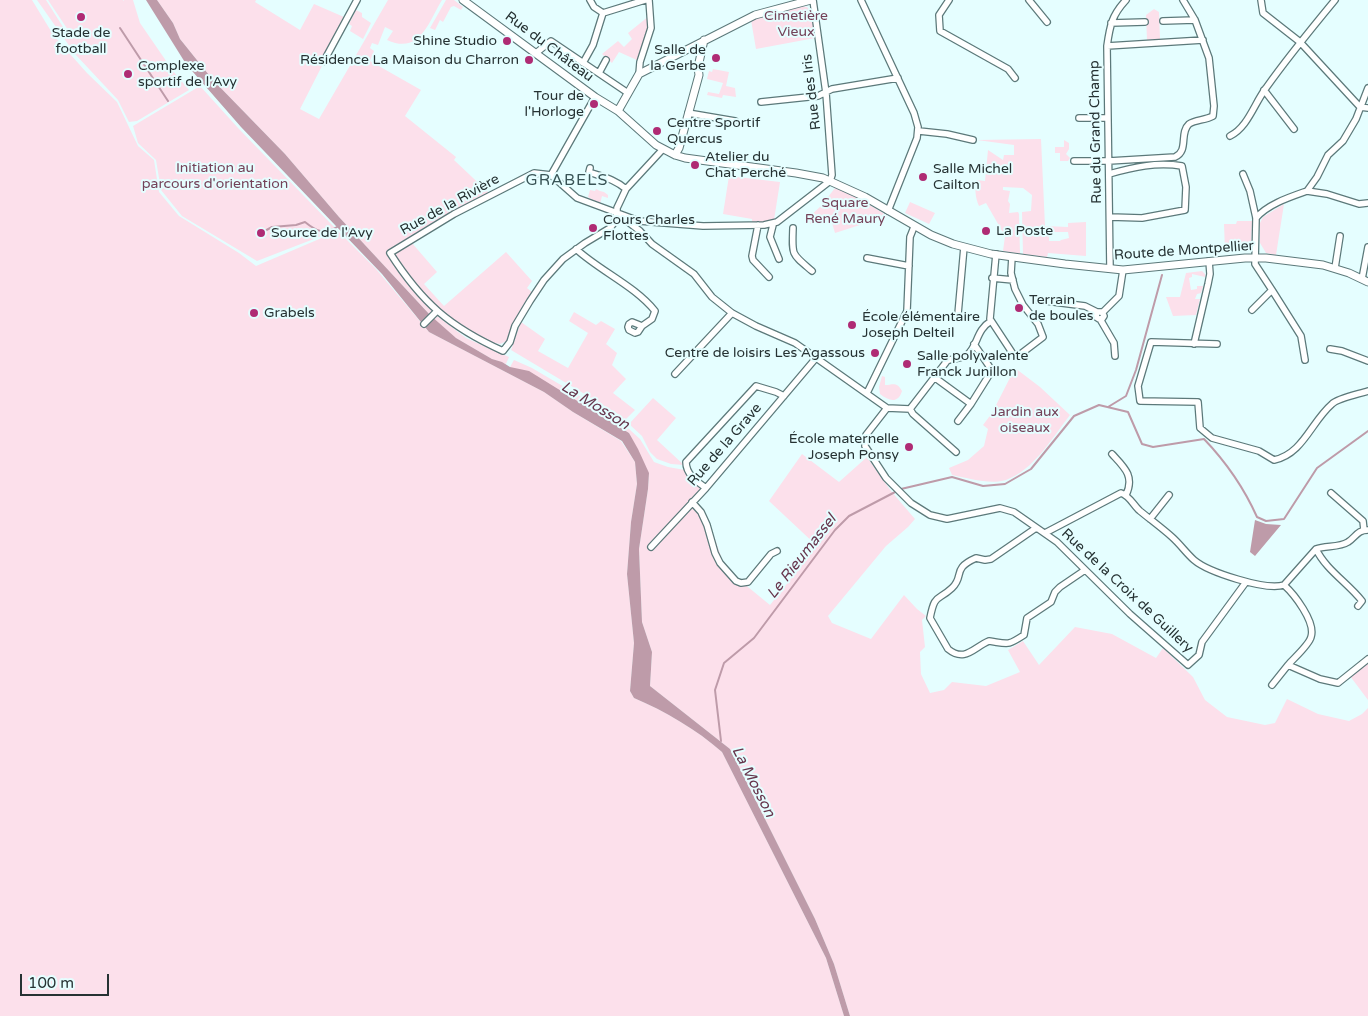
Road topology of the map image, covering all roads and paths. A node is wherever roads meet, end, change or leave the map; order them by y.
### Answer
1 (357, 0) edge
2 (463, 0) edge
3 (590, 0) edge
4 (647, 0) edge
5 (812, 0) edge
6 (861, 0) edge
7 (949, 0) edge
8 (1029, 0) edge
9 (1126, 0) edge
10 (1183, 0) edge
11 (1261, 0) edge
12 (1335, 0) edge
13 (603, 13) junction
14 (1194, 20) junction
15 (1163, 21) dead end
16 (1047, 22) dead end
17 (1145, 22) dead end
18 (1111, 23) junction
19 (704, 40) junction
20 (1203, 40) junction
21 (1300, 42) junction
22 (1107, 46) junction
23 (536, 53) junction
24 (606, 60) dead end
25 (324, 61) dead end
26 (583, 63) junction
27 (599, 73) junction
28 (639, 74) junction
29 (898, 78) junction
30 (1015, 78) dead end
31 (1368, 88) edge
32 (1264, 90) junction
33 (628, 93) junction
34 (826, 93) junction
35 (595, 97) junction
36 (761, 102) dead end
37 (1360, 107) junction
38 (1368, 108) edge
39 (618, 111) junction
40 (688, 113) junction
41 (1079, 118) dead end
42 (1108, 118) junction
43 (735, 120) dead end
44 (1294, 129) dead end
45 (918, 131) junction
46 (1230, 136) dead end
47 (974, 140) dead end
48 (663, 149) junction
49 (675, 156) junction
50 (1074, 161) dead end
51 (1109, 161) junction
52 (590, 168) dead end
53 (1109, 174) junction
54 (1243, 174) dead end
55 (551, 175) junction
56 (830, 181) junction
57 (626, 189) junction
58 (1307, 191) junction
59 (1368, 203) edge
60 (888, 211) junction
61 (617, 214) junction
62 (1110, 217) junction
63 (1256, 218) junction
64 (758, 225) junction
65 (772, 225) dead end
66 (914, 227) junction
67 (792, 228) dead end
68 (1340, 236) dead end
69 (964, 247) junction
70 (1368, 247) edge
71 (576, 249) junction
72 (996, 254) junction
73 (1012, 257) junction
74 (867, 258) dead end
75 (1255, 258) junction
76 (779, 259) dead end
77 (1209, 261) junction
78 (909, 266) junction
79 (1335, 268) junction
80 (1110, 269) junction
81 (1123, 270) junction
82 (812, 271) dead end
83 (769, 277) dead end
84 (992, 278) junction
85 (1013, 280) junction
86 (1365, 280) edge
87 (1272, 290) junction
88 (1038, 300) dead end
89 (1252, 310) dead end
90 (1100, 312) junction
91 (436, 313) junction
92 (732, 313) junction
93 (958, 314) dead end
94 (991, 321) junction
95 (424, 324) dead end
96 (642, 326) dead end
97 (974, 344) junction
98 (1194, 344) junction
99 (1218, 344) dead end
100 (1330, 349) dead end
101 (1115, 356) dead end
102 (816, 358) junction
103 (1305, 360) dead end
104 (1368, 361) edge
105 (675, 374) dead end
106 (934, 378) junction
107 (1368, 391) edge
108 (867, 393) junction
109 (784, 396) junction
110 (971, 404) junction
111 (887, 408) junction
112 (910, 409) junction
113 (958, 421) dead end
114 (956, 452) dead end
115 (1112, 454) dead end
116 (706, 488) junction
117 (1331, 493) dead end
118 (1126, 495) junction
119 (1169, 495) dead end
120 (692, 502) junction
121 (1150, 519) junction
122 (1036, 528) junction
123 (1366, 530) edge
124 (1045, 533) junction
125 (651, 547) dead end
126 (1316, 550) junction
127 (777, 551) dead end
128 (1085, 570) junction
129 (1246, 582) junction
130 (1284, 585) junction
131 (1358, 606) dead end
132 (1368, 659) edge
133 (1288, 665) junction
134 (1272, 685) dead end

1 - 25 street
2 - 23 street, Rue du Château
3 - 13 street
4 - 13 street
4 - 28 street
5 - 19 street
5 - 34 street, Rue des Iris
6 - 29 street
7 - 30 street
8 - 16 street
9 - 18 street, Rue du Grand Champ
10 - 14 street
11 - 21 street
12 - 21 street
13 - 26 street
14 - 15 street
14 - 20 street
17 - 18 street
18 - 22 street, Rue du Grand Champ
19 - 28 street
19 - 40 street
20 - 22 street
20 - 51 street
21 - 32 street
21 - 37 street
22 - 42 street, Rue du Grand Champ
23 - 26 street
23 - 35 street, Rue du Château
24 - 27 street
26 - 27 street
27 - 33 street
28 - 33 street
29 - 34 street
29 - 45 street
31 - 37 street
32 - 44 street
32 - 46 street
33 - 39 street
34 - 36 street
34 - 56 street, Rue des Iris
35 - 39 street, Rue du Château
35 - 55 street
37 - 38 street
37 - 58 street
39 - 48 street, Rue du Château
40 - 43 street
40 - 49 street
41 - 42 street
42 - 51 street, Rue du Grand Champ
45 - 47 street
45 - 60 street
48 - 49 street, Rue du Château
48 - 57 street
49 - 56 street, Route de Montpellier
50 - 51 street
51 - 53 street, Rue du Grand Champ
52 - 57 street
53 - 62 street, Rue du Grand Champ
53 - 62 street
54 - 63 street
55 - 61 street
55 - 91 street, Rue de la Rivière
56 - 60 street, Route de Montpellier
56 - 64 street
57 - 61 street
58 - 59 street
58 - 63 street
60 - 66 street, Route de Montpellier
61 - 64 street
61 - 71 street
61 - 92 street
62 - 80 street, Rue du Grand Champ
63 - 75 street
64 - 83 street
65 - 76 street
66 - 69 street, Route de Montpellier
66 - 78 street
67 - 82 street
68 - 79 street
69 - 72 street, Route de Montpellier
69 - 93 street
70 - 86 street
71 - 91 street
71 - 96 street
72 - 73 street, Route de Montpellier
72 - 84 street
73 - 80 street, Route de Montpellier
73 - 85 street
74 - 78 street
75 - 77 street, Route de Montpellier
75 - 79 street, Route de Montpellier
75 - 87 street
77 - 81 street, Route de Montpellier
77 - 98 street
78 - 108 street
79 - 86 street, Route de Montpellier
80 - 81 street, Route de Montpellier
81 - 90 street
84 - 85 street
84 - 94 street
85 - 94 street
87 - 89 street
87 - 103 street
88 - 90 street
90 - 101 street
91 - 95 street
92 - 102 street
92 - 105 street
94 - 97 street
97 - 106 street
97 - 110 street
98 - 99 street
98 - 107 street
100 - 104 street
102 - 108 street
102 - 109 street, Rue de la Grave
106 - 110 street
106 - 112 street
108 - 111 street
109 - 116 street, Rue de la Grave
109 - 116 street
110 - 113 street
111 - 112 street
111 - 122 street, Rue de la Croix de Guillery
112 - 114 street
115 - 118 street
116 - 120 street, Rue de la Grave
117 - 123 street
118 - 121 street
118 - 124 street
119 - 121 street
120 - 125 street, Rue de la Grave
120 - 127 street
121 - 129 street
122 - 124 street, Rue de la Croix de Guillery
122 - 128 street
123 - 126 street
124 - 128 street, Rue de la Croix de Guillery
126 - 130 street
126 - 131 street
128 - 129 street, Rue de la Croix de Guillery
129 - 130 street
130 - 133 street
132 - 133 street
133 - 134 street

